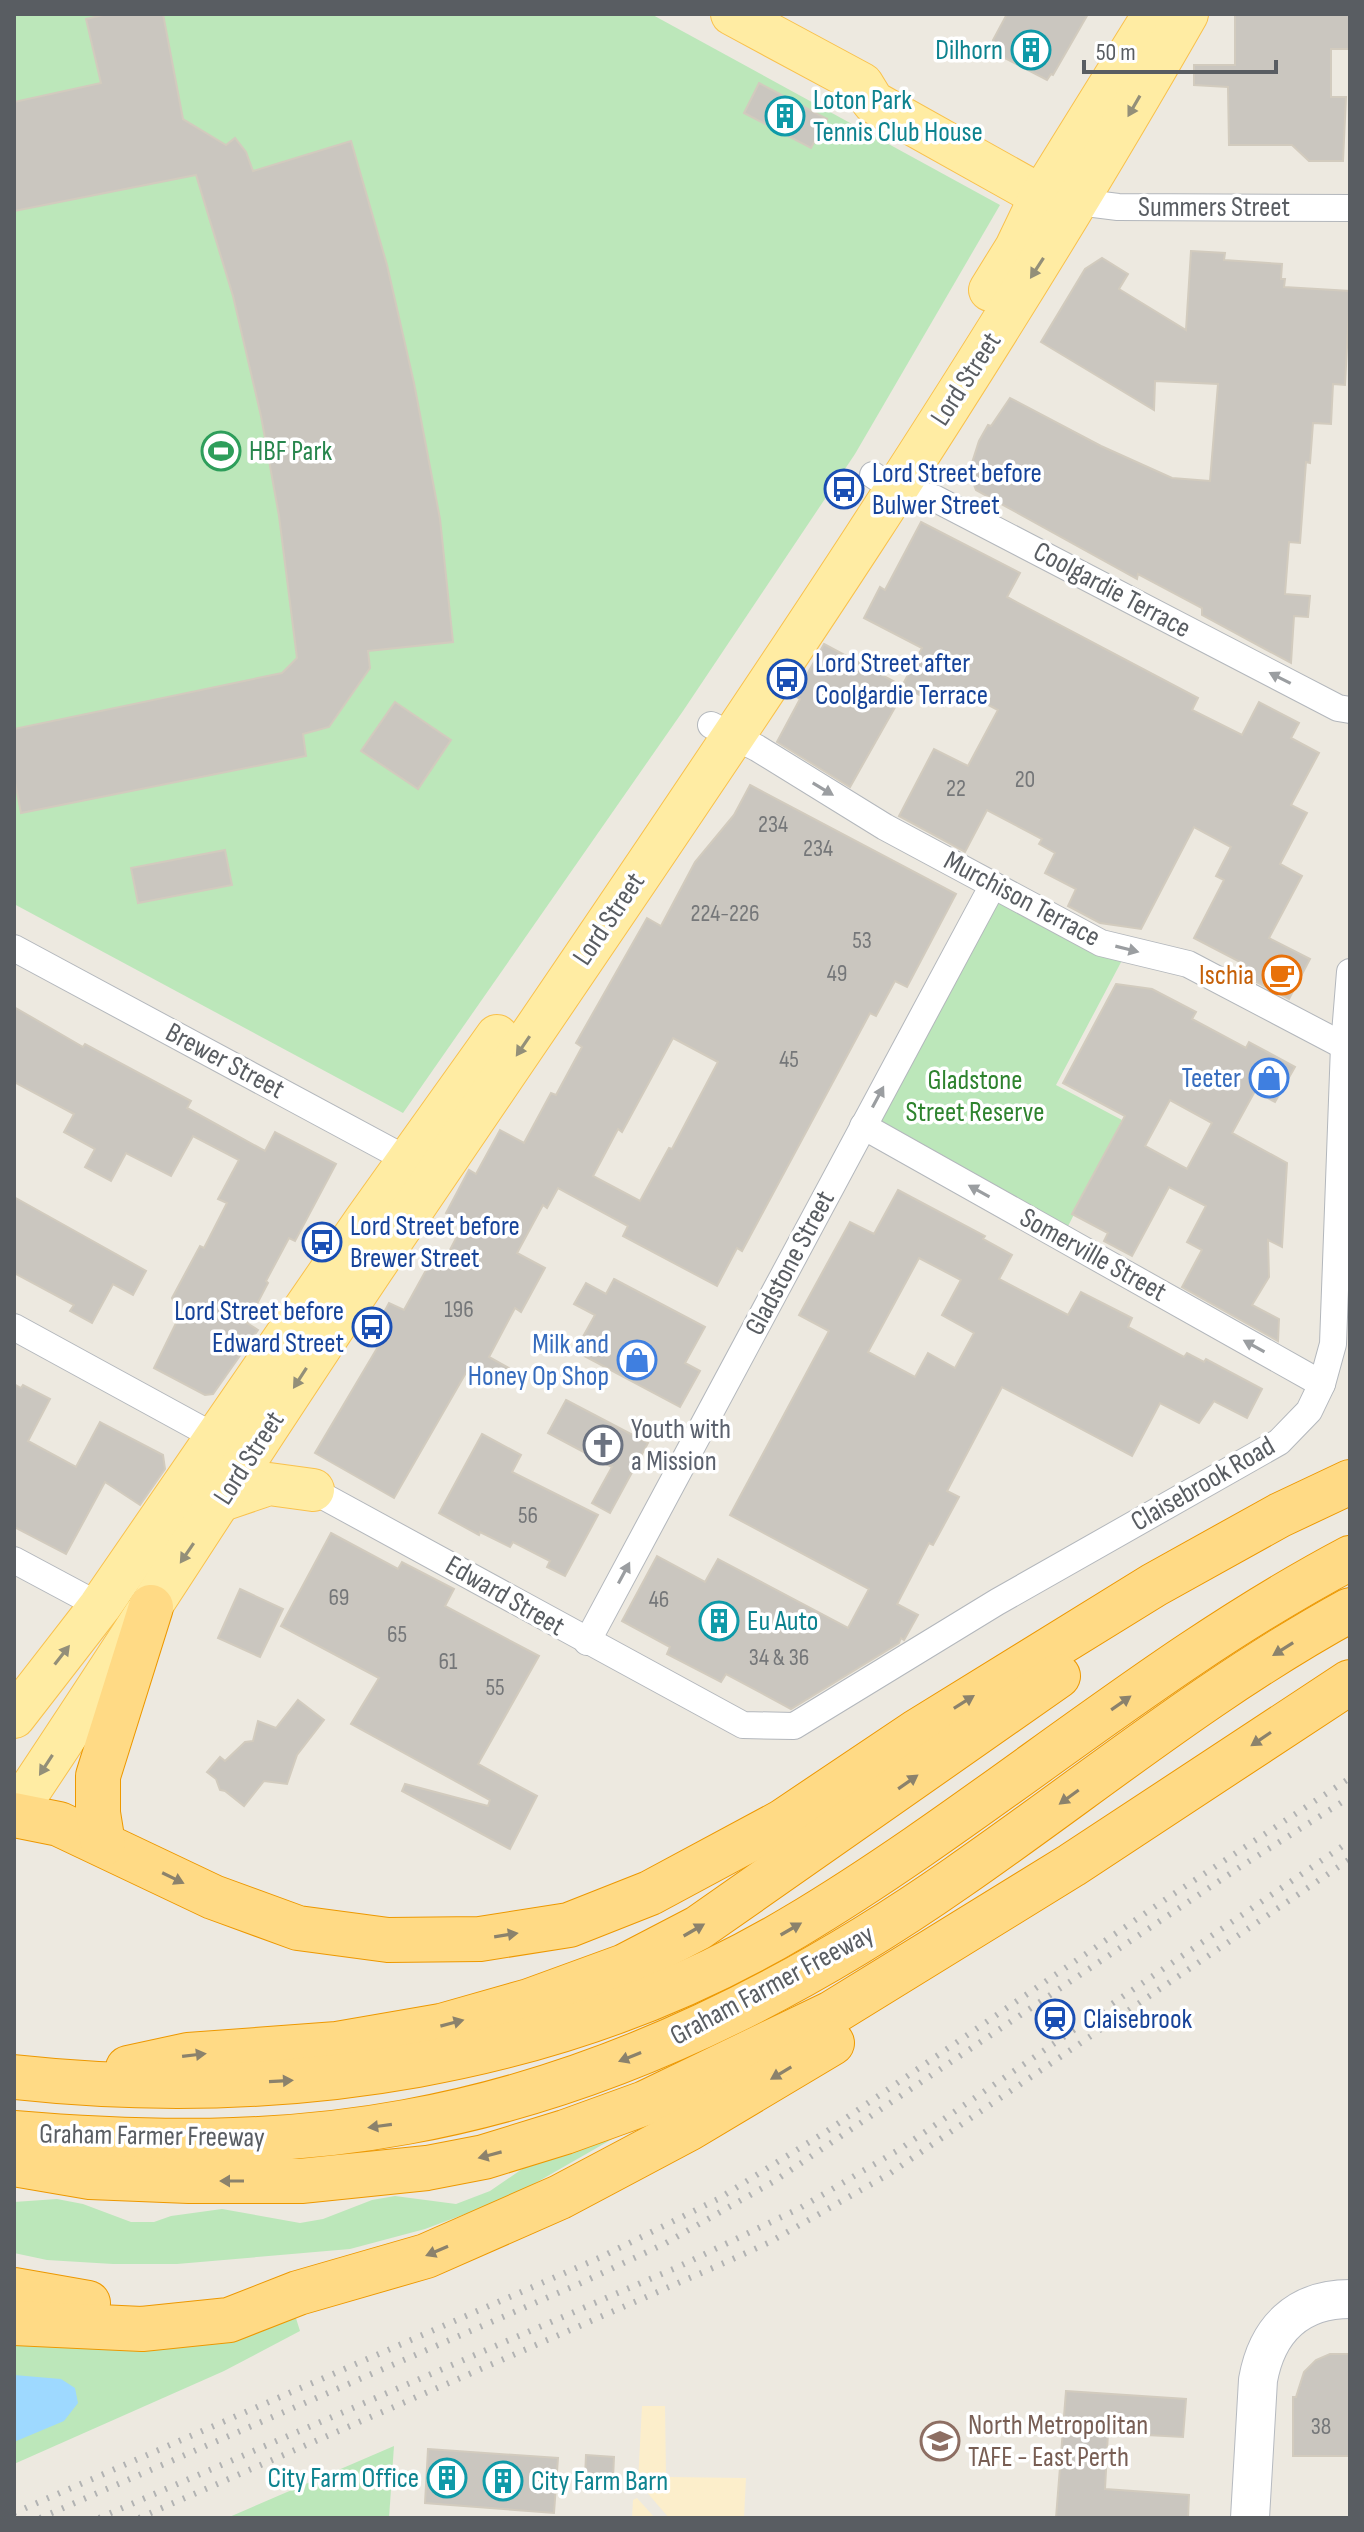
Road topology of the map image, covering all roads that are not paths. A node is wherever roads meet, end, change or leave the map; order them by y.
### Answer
1 (732, 14) edge
2 (1154, 14) edge
3 (1187, 14) edge
4 (1058, 190) junction
5 (1350, 208) edge
6 (884, 483) junction
7 (1350, 710) edge
8 (722, 730) junction
9 (993, 885) junction
10 (14, 948) edge
11 (1350, 972) edge
12 (1344, 1046) junction
13 (1347, 1104) edge
14 (863, 1126) junction
15 (422, 1168) junction
16 (14, 1327) edge
17 (1322, 1384) junction
18 (233, 1446) junction
19 (1350, 1482) edge
20 (1350, 1488) edge
21 (313, 1490) junction
22 (222, 1500) junction
23 (1350, 1558) edge
24 (14, 1560) edge
25 (997, 1602) joint
26 (100, 1606) junction
27 (151, 1607) junction
28 (1350, 1610) edge
29 (587, 1642) junction
30 (1350, 1682) edge
31 (14, 1717) edge
32 (14, 1814) edge
33 (103, 1844) junction
34 (1072, 1865) junction
35 (14, 2077) edge
36 (63, 2082) junction
37 (14, 2133) edge
38 (14, 2164) edge
39 (14, 2290) edge
40 (298, 2293) junction
41 (1350, 2299) edge
42 (14, 2323) edge
43 (1250, 2518) edge

1 - 4 main road
2 - 4 main road, Lord Street
3 -> 4 main road, Lord Street
4 - 5 street, Summers Street
4 - 6 main road, Lord Street
7 -> 6 street, Coolgardie Terrace
6 - 8 main road, Lord Street
8 -> 9 street, Murchison Terrace
8 - 15 main road, Lord Street
9 -> 12 street, Murchison Terrace
14 -> 9 street, Gladstone Street
10 - 15 street, Brewer Street
11 - 12 street, Claisebrook Road
12 - 13 street, Claisebrook Road
13 - 17 street, Claisebrook Road
17 -> 14 street, Somerville Street
29 -> 14 street, Gladstone Street
15 - 18 main road, Lord Street
16 - 18 street, Edward Street
17 - 25 street, Claisebrook Road
18 - 21 street, Edward Street
18 - 22 main road, Lord Street
18 - 26 main road, Lord Street
33 -> 19 highway
36 -> 20 highway
21 - 22 main road
21 - 29 street, Edward Street
22 -> 27 main road, Lord Street
36 -> 23 highway, Graham Farmer Freeway
24 - 26 street
25 - 29 street, Edward Street
31 -> 26 main road, Lord Street
27 -> 32 main road, Lord Street
27 - 33 highway
28 -> 37 highway, Graham Farmer Freeway
30 -> 34 highway
32 - 33 highway
34 -> 38 highway
34 -> 40 highway
35 - 36 highway, Graham Farmer Freeway
39 - 40 highway
40 - 42 highway
41 - 43 street

